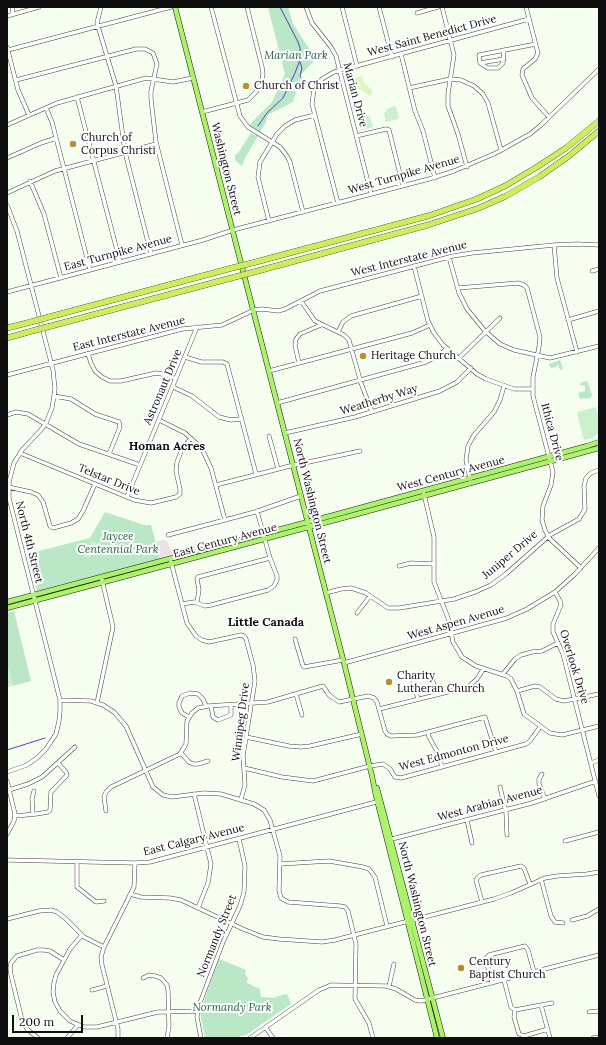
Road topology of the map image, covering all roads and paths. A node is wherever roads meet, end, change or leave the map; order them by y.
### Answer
1 (12, 7) edge
2 (39, 7) edge
3 (101, 7) edge
4 (171, 7) edge
5 (175, 7) edge
6 (211, 7) edge
7 (246, 7) edge
8 (306, 7) edge
9 (342, 7) edge
10 (379, 7) edge
11 (438, 7) edge
12 (442, 7) edge
13 (526, 7) edge
14 (417, 13) dead end
15 (14, 14) junction
16 (7, 16) edge
17 (529, 19) junction
18 (98, 26) junction
19 (451, 40) junction
20 (536, 44) junction
21 (7, 48) edge
22 (504, 50) junction
23 (401, 54) junction
24 (108, 56) junction
25 (392, 57) junction
26 (504, 59) junction
27 (480, 63) junction
28 (357, 66) junction
29 (599, 69) edge
30 (340, 71) junction
31 (154, 78) junction
32 (193, 78) junction
33 (450, 79) junction
34 (16, 80) junction
35 (116, 86) junction
36 (410, 88) junction
37 (77, 97) junction
38 (236, 103) junction
39 (46, 108) junction
40 (202, 112) junction
41 (29, 115) junction
42 (315, 115) junction
43 (549, 117) junction
44 (599, 120) edge
45 (7, 125) edge
46 (599, 131) edge
47 (356, 136) junction
48 (56, 138) junction
49 (272, 142) junction
50 (156, 144) junction
51 (501, 150) junction
52 (125, 152) junction
53 (7, 158) edge
54 (94, 160) junction
55 (467, 167) junction
56 (64, 168) junction
57 (435, 178) junction
58 (30, 181) junction
59 (403, 186) junction
60 (7, 192) edge
61 (371, 194) junction
62 (338, 203) junction
63 (7, 205) edge
64 (303, 212) junction
65 (269, 221) junction
66 (233, 230) junction
67 (182, 245) junction
68 (554, 245) junction
69 (599, 245) edge
70 (151, 254) junction
71 (449, 257) junction
72 (120, 262) junction
73 (414, 266) junction
74 (599, 268) edge
75 (90, 270) junction
76 (592, 271) dead end
77 (60, 278) junction
78 (31, 286) junction
79 (458, 288) junction
80 (7, 292) edge
81 (422, 296) junction
82 (301, 301) junction
83 (254, 310) junction
84 (599, 311) edge
85 (500, 318) dead end
86 (568, 320) junction
87 (321, 325) junction
88 (430, 325) junction
89 (197, 327) junction
90 (7, 328) edge
91 (338, 332) junction
92 (485, 332) junction
93 (7, 338) edge
94 (599, 346) edge
95 (447, 348) junction
96 (352, 349) junction
97 (577, 352) junction
98 (88, 354) junction
99 (537, 356) junction
100 (185, 357) junction
101 (458, 358) junction
102 (299, 363) junction
103 (51, 364) junction
104 (471, 368) junction
105 (269, 371) junction
106 (7, 375) edge
107 (176, 378) junction
108 (360, 380) junction
109 (504, 386) junction
110 (172, 387) junction
111 (533, 389) junction
112 (54, 396) junction
113 (277, 403) junction
114 (372, 412) junction
115 (7, 415) edge
116 (242, 419) junction
117 (159, 420) junction
118 (46, 423) junction
119 (285, 433) junction
120 (269, 436) dead end
121 (191, 438) junction
122 (599, 442) edge
123 (599, 448) edge
124 (360, 451) dead end
125 (20, 453) junction
126 (109, 454) junction
127 (550, 459) junction
128 (140, 465) junction
129 (293, 465) junction
130 (278, 469) junction
131 (599, 470) edge
132 (256, 474) junction
133 (471, 481) junction
134 (95, 484) junction
135 (216, 485) junction
136 (8, 487) junction
137 (424, 493) junction
138 (301, 496) junction
139 (127, 497) junction
140 (257, 512) junction
141 (225, 520) junction
142 (309, 525) junction
143 (264, 534) junction
144 (168, 535) dead end
145 (548, 536) junction
146 (265, 539) junction
147 (599, 548) edge
148 (270, 558) junction
149 (170, 559) junction
150 (172, 564) junction
151 (434, 564) junction
152 (399, 566) dead end
153 (581, 568) junction
154 (102, 577) junction
155 (103, 582) junction
156 (555, 592) junction
157 (326, 593) junction
158 (370, 596) junction
159 (34, 598) junction
160 (7, 602) edge
161 (197, 602) junction
162 (441, 602) junction
163 (182, 604) junction
164 (7, 608) edge
165 (357, 613) dead end
166 (451, 634) junction
167 (295, 639) dead end
168 (558, 643) junction
169 (344, 661) junction
170 (484, 668) junction
171 (503, 674) junction
172 (517, 691) junction
173 (296, 694) junction
174 (437, 694) junction
175 (599, 694) edge
176 (353, 699) junction
177 (418, 699) junction
178 (575, 699) junction
179 (60, 700) junction
180 (97, 703) junction
181 (252, 704) junction
182 (232, 705) junction
183 (206, 706) junction
184 (211, 706) junction
185 (379, 709) junction
186 (302, 715) dead end
187 (189, 717) junction
188 (599, 726) edge
189 (540, 727) junction
190 (582, 730) junction
191 (428, 732) junction
192 (362, 734) junction
193 (246, 737) junction
194 (75, 747) dead end
195 (496, 752) junction
196 (181, 753) junction
197 (599, 760) edge
198 (208, 761) dead end
199 (58, 763) junction
200 (591, 763) junction
201 (370, 766) junction
202 (442, 767) junction
203 (244, 768) junction
204 (146, 771) junction
205 (7, 772) edge
206 (542, 774) dead end
207 (7, 781) edge
208 (596, 781) junction
209 (500, 788) dead end
210 (9, 790) junction
211 (34, 791) dead end
212 (194, 794) junction
213 (599, 796) edge
214 (241, 799) junction
215 (545, 799) junction
216 (379, 801) junction
217 (506, 810) junction
218 (106, 811) dead end
219 (33, 814) junction
220 (15, 816) junction
221 (466, 820) junction
222 (273, 830) junction
223 (599, 832) edge
224 (7, 834) edge
225 (507, 835) dead end
226 (239, 838) junction
227 (389, 840) junction
228 (565, 841) dead end
229 (472, 843) dead end
230 (208, 847) junction
231 (7, 860) edge
232 (77, 862) junction
233 (135, 863) junction
234 (280, 864) junction
235 (599, 872) edge
236 (541, 879) junction
237 (530, 884) junction
238 (130, 894) junction
239 (104, 901) dead end
240 (482, 902) junction
241 (198, 908) junction
242 (599, 909) edge
243 (7, 920) edge
244 (572, 920) dead end
245 (408, 921) junction
246 (562, 923) dead end
247 (231, 924) junction
248 (387, 926) junction
249 (354, 934) junction
250 (82, 935) junction
251 (104, 947) junction
252 (599, 955) edge
253 (64, 960) junction
254 (394, 964) dead end
255 (534, 972) junction
256 (143, 978) dead end
257 (504, 980) junction
258 (492, 983) junction
259 (355, 985) junction
260 (107, 986) junction
261 (389, 986) junction
262 (92, 990) dead end
263 (430, 998) junction
264 (552, 1003) dead end
265 (541, 1005) junction
266 (515, 1010) junction
267 (169, 1011) junction
268 (197, 1011) junction
269 (599, 1011) edge
270 (589, 1012) dead end
271 (433, 1020) junction
272 (116, 1022) junction
273 (78, 1025) junction
274 (266, 1028) junction
275 (548, 1029) junction
276 (599, 1037) edge
277 (38, 1038) edge
278 (68, 1038) edge
279 (118, 1038) edge
280 (167, 1038) edge
281 (201, 1038) edge
282 (250, 1038) edge
283 (273, 1038) edge
284 (373, 1038) edge
285 (437, 1038) edge
286 (443, 1038) edge
287 (550, 1038) edge
288 (593, 1038) edge

1 - 15 street
2 - 15 street
3 - 18 street
4 - 18 street
5 - 32 main road
6 - 38 street
7 - 38 street
8 - 30 street, Marian Drive
9 - 28 street
10 - 25 street
11 - 14 street
12 - 19 street
13 - 17 street
15 - 16 street
17 - 19 street, West Saint Benedict Drive
17 - 20 street
18 - 21 street
18 - 24 street
19 - 23 street, West Saint Benedict Drive
19 - 33 street
20 - 22 street
20 - 43 street
21 - 34 street
22 - 26 street
22 - 27 street
23 - 25 street, West Saint Benedict Drive
23 - 36 street
24 - 31 street
24 - 34 street
24 - 35 street
25 - 28 street, West Saint Benedict Drive
26 - 27 street
26 - 27 street
28 - 30 street, West Saint Benedict Drive
29 - 43 street, West Turnpike Avenue
30 - 42 street, West Saint Benedict Drive
30 - 47 street, Marian Drive
31 - 32 street
31 - 35 street
31 - 50 street
32 - 40 main road
33 - 36 street
33 - 51 street
33 - 55 street
34 - 41 street
35 - 37 street
35 - 52 street
36 - 57 street
37 - 39 street
37 - 54 street
38 - 40 street
38 - 49 street
39 - 41 street
39 - 48 street
40 - 66 main road, Washington Street
41 - 45 street
42 - 49 street
42 - 62 street, West Saint Benedict Drive
43 - 51 street, West Turnpike Avenue
44 - 90 highway, bridge
46 - 93 highway, bridge
47 - 59 street
47 - 61 street, Marian Drive
48 - 53 street
48 - 56 street
49 - 64 street
49 - 65 street
50 - 52 street
50 - 67 street
51 - 55 street, West Turnpike Avenue
52 - 54 street
52 - 70 street
54 - 56 street
54 - 72 street
55 - 57 street, West Turnpike Avenue
56 - 58 street
56 - 75 street
57 - 59 street, West Turnpike Avenue
58 - 60 street
58 - 77 street
59 - 61 street, West Turnpike Avenue
61 - 62 street, West Turnpike Avenue
62 - 64 street, West Turnpike Avenue
63 - 78 street, North 4th Street
64 - 65 street, West Turnpike Avenue
65 - 66 street, West Turnpike Avenue
66 - 67 street, East Turnpike Avenue
66 - 83 main road, North Washington Street
67 - 70 street, East Turnpike Avenue
68 - 69 street, West Interstate Avenue
68 - 71 street, West Interstate Avenue
68 - 86 street
70 - 72 street, East Turnpike Avenue
71 - 73 street, West Interstate Avenue
71 - 79 street
72 - 75 street, East Turnpike Avenue
73 - 81 street
73 - 82 street, West Interstate Avenue
74 - 76 street
75 - 77 street, East Turnpike Avenue
77 - 78 street, East Turnpike Avenue
78 - 80 street, East Turnpike Avenue
78 - 103 street, North 4th Street
79 - 92 street
79 - 99 street, Ithica Drive
81 - 88 street
81 - 91 street
82 - 83 street, West Interstate Avenue
82 - 87 street
83 - 89 street, East Interstate Avenue
83 - 105 main road, North Washington Street
84 - 86 street
85 - 92 street
86 - 97 street
87 - 91 street
87 - 102 street
88 - 95 street
88 - 96 street
89 - 98 street, East Interstate Avenue
89 - 100 street, Astronaut Drive
91 - 96 street
92 - 99 street
92 - 101 street
94 - 97 street
95 - 101 street
95 - 108 street
96 - 102 street
96 - 108 street
97 - 99 street
98 - 103 street, East Interstate Avenue
98 - 107 street
99 - 111 street, Ithica Drive
100 - 107 street, Astronaut Drive
100 - 116 street
101 - 104 street
102 - 105 street
103 - 106 street, East Interstate Avenue
103 - 112 street, North 4th Street
104 - 109 street
104 - 114 street, Weatherby Way
105 - 113 main road, North Washington Street
107 - 110 street, Astronaut Drive
108 - 113 street
108 - 114 street
109 - 111 street
109 - 133 street
110 - 116 street
110 - 117 street, Astronaut Drive
111 - 127 street, Ithica Drive
112 - 118 street, North 4th Street
112 - 126 street
113 - 119 main road, North Washington Street
114 - 119 street, Weatherby Way
115 - 118 street
116 - 132 street
117 - 121 street
117 - 128 street, Astronaut Drive
118 - 125 street, North 4th Street
118 - 126 street
119 - 129 main road, North Washington Street
120 - 130 street
121 - 135 street
121 - 139 street, Telstar Drive
122 - 127 main road, West Century Avenue
123 - 127 main road, West Century Avenue
124 - 129 street
125 - 134 street, Telstar Drive
125 - 136 street, North 4th Street
126 - 128 street
127 - 133 main road, West Century Avenue
127 - 145 street, Ithica Drive
128 - 139 street, Astronaut Drive
129 - 130 street
129 - 138 main road, North Washington Street
130 - 132 street
131 - 145 street, Juniper Drive
132 - 135 street
133 - 137 main road, West Century Avenue
134 - 136 street
134 - 139 street, Telstar Drive
135 - 141 street
136 - 159 street, North 4th Street
137 - 142 main road, West Century Avenue
137 - 151 street
138 - 140 street
138 - 142 main road, North Washington Street
140 - 141 street
140 - 143 street
141 - 144 street
142 - 143 main road, East Century Avenue
142 - 146 main road, East Century Avenue
142 - 157 main road, North Washington Street
143 - 146 street
143 - 149 main road, East Century Avenue
145 - 153 street, Ithica Drive
145 - 162 street, Juniper Drive
146 - 148 street
146 - 150 main road, East Century Avenue
147 - 153 street, West Aspen Avenue
148 - 161 street
148 - 161 street
149 - 150 street, Winnipeg Drive
149 - 154 main road, East Century Avenue
150 - 155 main road, East Century Avenue
150 - 163 street, Winnipeg Drive
151 - 152 street
151 - 162 street
153 - 156 street, West Aspen Avenue
154 - 155 street
154 - 159 main road, East Century Avenue
155 - 159 main road, East Century Avenue
155 - 180 street
156 - 166 street, West Aspen Avenue
156 - 168 street, Overlook Drive
157 - 158 street, Juniper Drive
157 - 169 main road, North Washington Street
158 - 162 street, Juniper Drive
158 - 165 street
159 - 160 main road, East Century Avenue
159 - 164 main road, East Century Avenue
159 - 179 street, North 4th Street
161 - 163 street
162 - 166 street
163 - 181 street, Winnipeg Drive
166 - 169 street, West Aspen Avenue
166 - 170 street
167 - 169 street, West Aspen Avenue
168 - 171 street
168 - 178 street, Overlook Drive
169 - 176 main road, North Washington Street
170 - 171 street
170 - 174 street
171 - 172 street
172 - 178 street
172 - 189 street
173 - 176 street
173 - 181 street
173 - 186 street
174 - 177 street
174 - 177 street
175 - 178 street
176 - 185 street
176 - 192 main road, North Washington Street
177 - 185 street
178 - 190 street, Overlook Drive
179 - 180 street
179 - 205 street, North 4th Street
180 - 204 street
181 - 182 street
181 - 193 street, Winnipeg Drive
182 - 184 street
182 - 184 street
183 - 184 street
183 - 187 street
183 - 187 street
185 - 191 street
187 - 196 street
188 - 190 street
189 - 190 street
189 - 195 street, West Edmonton Drive
190 - 200 street, Overlook Drive
191 - 195 street
191 - 202 street
192 - 193 street
192 - 201 main road, North Washington Street
193 - 203 street, Winnipeg Drive
194 - 199 street
195 - 202 street, West Edmonton Drive
196 - 198 street
196 - 204 street
197 - 200 street
199 - 210 street
199 - 219 street
200 - 208 street, Overlook Drive
201 - 202 street, West Edmonton Drive
201 - 203 street
201 - 216 main road, North Washington Street
203 - 214 street, Winnipeg Drive
204 - 212 street
204 - 218 street
206 - 215 street
207 - 210 street
208 - 213 street, Overlook Drive
208 - 215 street, West Arabian Avenue
209 - 217 street
210 - 220 street
211 - 219 street
212 - 214 street
212 - 230 street
214 - 222 street
215 - 217 street, West Arabian Avenue
216 - 222 street, East Calgary Avenue
216 - 227 main road, North Washington Street
217 - 221 street, West Arabian Avenue
217 - 225 street
219 - 220 street
220 - 224 street
221 - 227 street, West Arabian Avenue
221 - 229 street
222 - 226 street, East Calgary Avenue
222 - 234 street
223 - 228 street
226 - 230 street, East Calgary Avenue
226 - 247 street, Normandy Street
227 - 245 main road, North Washington Street
230 - 233 street, East Calgary Avenue
230 - 241 street
231 - 232 street, East Calgary Avenue
232 - 233 street, East Calgary Avenue
232 - 239 street
233 - 238 street
234 - 248 street
234 - 249 street
235 - 236 street
236 - 237 street
236 - 246 street
237 - 240 street
237 - 240 street
238 - 241 street
238 - 251 street
240 - 245 street
241 - 247 street
242 - 244 street
243 - 250 street
245 - 248 street
245 - 263 main road, North Washington Street
247 - 249 street
247 - 268 street, Normandy Street
248 - 249 street
249 - 259 street
250 - 251 street
250 - 253 street
251 - 260 street
252 - 255 street
253 - 273 street
253 - 277 street
254 - 261 street
255 - 257 street
255 - 258 street
256 - 267 street
257 - 258 street
257 - 266 street
258 - 263 street
259 - 261 street
259 - 274 street
259 - 284 street
260 - 262 street
260 - 272 street
261 - 263 street
263 - 271 main road, North Washington Street
263 - 286 main road, North Washington Street
264 - 265 street
265 - 266 street
265 - 275 street
266 - 275 street
267 - 268 street
267 - 272 street
267 - 280 street
268 - 281 street, Normandy Street
269 - 270 street
271 - 285 main road
271 - 285 main road, North Washington Street
272 - 273 street
272 - 279 street
273 - 278 street
274 - 282 street
274 - 283 street
275 - 287 street
276 - 288 street

